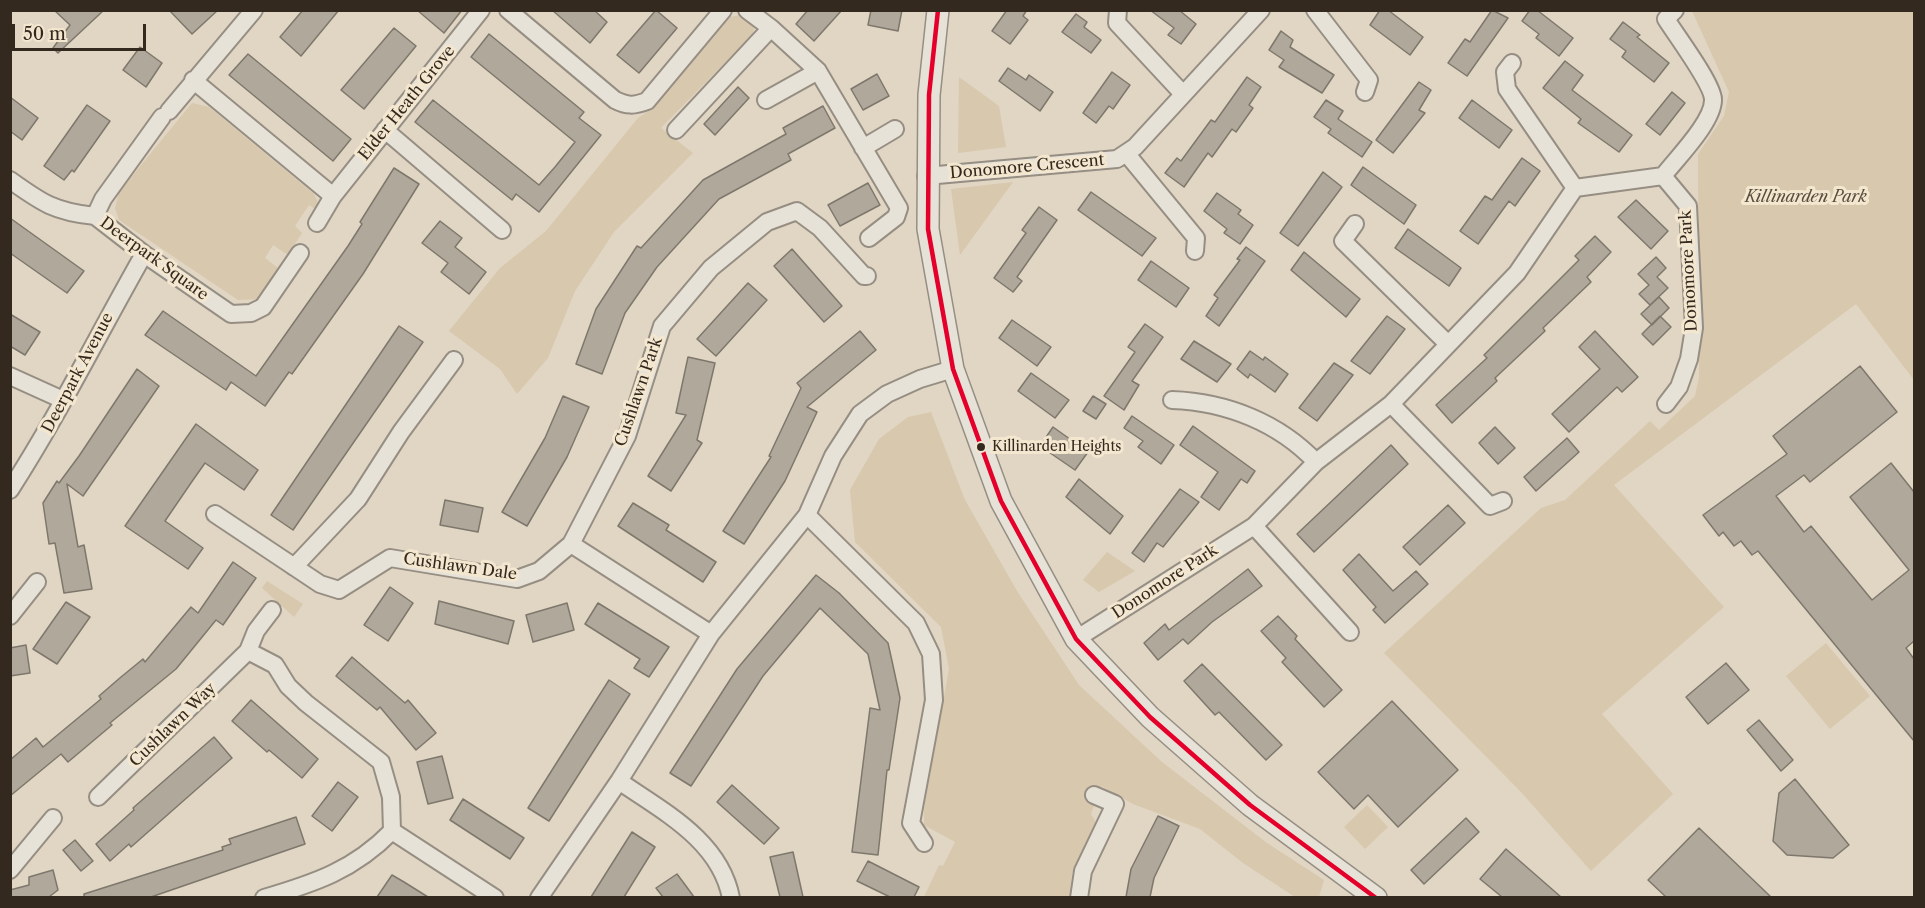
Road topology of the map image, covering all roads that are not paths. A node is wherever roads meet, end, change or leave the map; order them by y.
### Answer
1 (254, 10) edge
2 (482, 10) edge
3 (508, 10) edge
4 (723, 10) edge
5 (747, 10) edge
6 (938, 10) edge
7 (1118, 10) edge
8 (1261, 10) edge
9 (1315, 10) edge
10 (1675, 10) edge
11 (771, 28) junction
12 (1512, 63) dead end
13 (818, 71) junction
14 (193, 80) junction
15 (1365, 92) dead end
16 (1184, 94) junction
17 (766, 100) dead end
18 (895, 129) dead end
19 (385, 130) junction
20 (676, 130) dead end
21 (863, 148) junction
22 (1126, 153) junction
23 (926, 176) junction
24 (1663, 176) junction
25 (10, 180) edge
26 (1575, 188) junction
27 (333, 196) junction
28 (95, 216) junction
29 (317, 223) dead end
30 (1354, 224) dead end
31 (502, 230) dead end
32 (869, 238) dead end
33 (1195, 251) dead end
34 (300, 253) dead end
35 (144, 254) junction
36 (867, 276) dead end
37 (1448, 344) junction
38 (454, 360) dead end
39 (953, 369) junction
40 (10, 376) edge
41 (63, 400) junction
42 (1172, 400) dead end
43 (1391, 404) junction
44 (1666, 404) dead end
45 (1316, 462) junction
46 (10, 490) edge
47 (1503, 501) dead end
48 (215, 514) dead end
49 (807, 515) junction
50 (1254, 526) junction
51 (571, 544) junction
52 (294, 567) junction
53 (37, 582) dead end
54 (13, 607) edge
55 (272, 610) dead end
56 (1350, 632) dead end
57 (711, 634) junction
58 (1076, 639) junction
59 (248, 651) junction
60 (619, 781) junction
61 (1094, 795) dead end
62 (98, 797) dead end
63 (53, 818) dead end
64 (392, 831) junction
65 (924, 843) dead end
66 (10, 870) edge
67 (1365, 894) edge
68 (264, 897) edge
69 (495, 897) edge
70 (539, 897) edge
71 (731, 897) edge
72 (1079, 897) edge

1 - 14 street, Deerpark Square
2 - 19 street, Elder Heath Grove
3 - 4 street
5 - 11 street
6 - 23 street
7 - 16 street
8 - 16 street, Donomore Crescent
9 - 15 street
10 - 24 street
11 - 13 street
11 - 20 street
12 - 26 street
13 - 17 street
13 - 21 street
14 - 27 street
14 - 28 street, Deerpark Square
16 - 22 street, Donomore Crescent
18 - 21 street
19 - 27 street, Elder Heath Grove
19 - 31 street
21 - 32 street
22 - 23 street, Donomore Crescent
22 - 33 street, Donomore Crescent
23 - 39 street
24 - 26 street
24 - 44 street, Donomore Park
25 - 28 street
26 - 37 street, Donomore Park
27 - 29 street, Elder Heath Grove
28 - 35 street, Deerpark Square
30 - 37 street
34 - 35 street, Deerpark Square
35 - 41 street, Deerpark Avenue
36 - 51 street, Cushlawn Park
37 - 43 street, Donomore Park
38 - 52 street
39 - 49 street
39 - 58 street
40 - 41 street
41 - 46 street, Deerpark Avenue
42 - 45 street
43 - 45 street, Donomore Park
43 - 47 street
45 - 50 street, Donomore Park
48 - 52 street, Cushlawn Dale
49 - 57 street
49 - 65 street
50 - 56 street
50 - 58 street, Donomore Park
51 - 52 street, Cushlawn Dale
51 - 57 street
53 - 54 street
55 - 59 street, Cushlawn Way
57 - 60 street
58 - 67 street
59 - 62 street, Cushlawn Way
59 - 64 street
60 - 70 street
60 - 71 street
61 - 72 street
63 - 66 street
64 - 68 street
64 - 69 street

